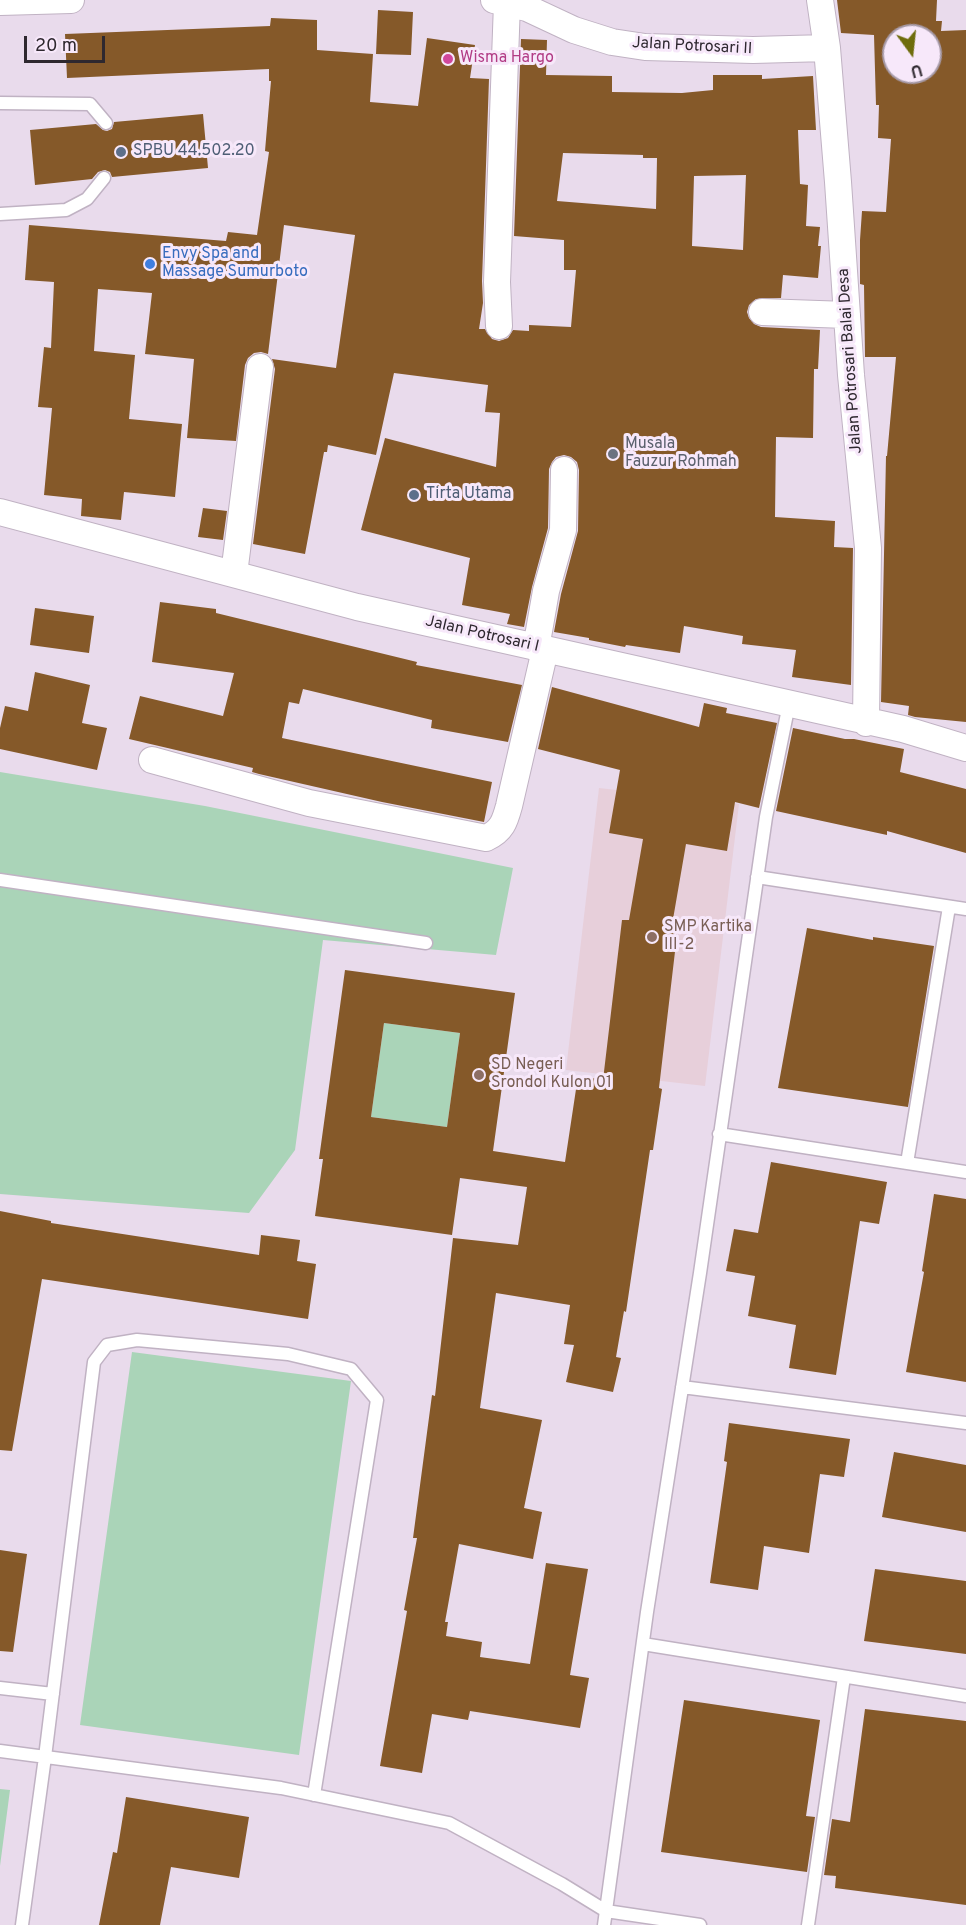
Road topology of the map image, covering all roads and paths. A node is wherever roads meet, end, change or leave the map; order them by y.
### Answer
1 (71, 0) edge
2 (820, 0) edge
3 (0, 2) edge
4 (500, 2) edge
5 (827, 48) junction
6 (0, 103) edge
7 (106, 123) dead end
8 (104, 178) dead end
9 (0, 214) edge
10 (762, 312) dead end
11 (847, 315) junction
12 (499, 326) dead end
13 (260, 367) dead end
14 (564, 470) dead end
15 (0, 512) edge
16 (234, 574) junction
17 (540, 649) junction
18 (789, 704) junction
19 (866, 723) junction
20 (966, 748) edge
21 (152, 760) dead end
22 (757, 877) junction
23 (0, 880) edge
24 (949, 907) junction
25 (966, 909) edge
26 (426, 943) dead end
27 (719, 1134) junction
28 (908, 1163) junction
29 (966, 1172) edge
30 (682, 1387) junction
31 (966, 1423) edge
32 (642, 1644) junction
33 (844, 1677) junction
34 (0, 1688) edge
35 (53, 1694) junction
36 (966, 1696) edge
37 (0, 1751) edge
38 (45, 1757) junction
39 (314, 1795) junction
40 (606, 1911) junction
41 (22, 1925) edge
42 (604, 1925) edge
43 (700, 1925) edge
44 (808, 1925) edge

1 - 3 street
2 - 5 street, Jalan Potrosari Balai Desa
4 - 5 street, Jalan Potrosari II
4 - 12 street
5 - 11 street, Jalan Potrosari Balai Desa
6 - 7 lane
8 - 9 lane
10 - 11 street
11 - 19 street, Jalan Potrosari Balai Desa
13 - 16 street
14 - 17 street
15 - 16 street, Jalan Potrosari I
16 - 17 street, Jalan Potrosari I
17 - 18 street, Jalan Potrosari I
17 - 21 street
18 - 19 street, Jalan Potrosari I
18 - 22 lane
19 - 20 street, Jalan Potrosari I
22 - 24 lane
22 - 27 lane
23 - 26 lane
24 - 25 lane
24 - 28 lane
27 - 28 lane
27 - 30 lane
28 - 29 lane
30 - 31 lane
30 - 32 lane
32 - 33 lane
32 - 40 lane
33 - 36 lane
33 - 44 lane
34 - 35 lane
35 - 38 lane
35 - 39 lane
37 - 38 lane
38 - 39 lane
38 - 41 lane
39 - 40 lane
40 - 42 lane
40 - 43 lane

